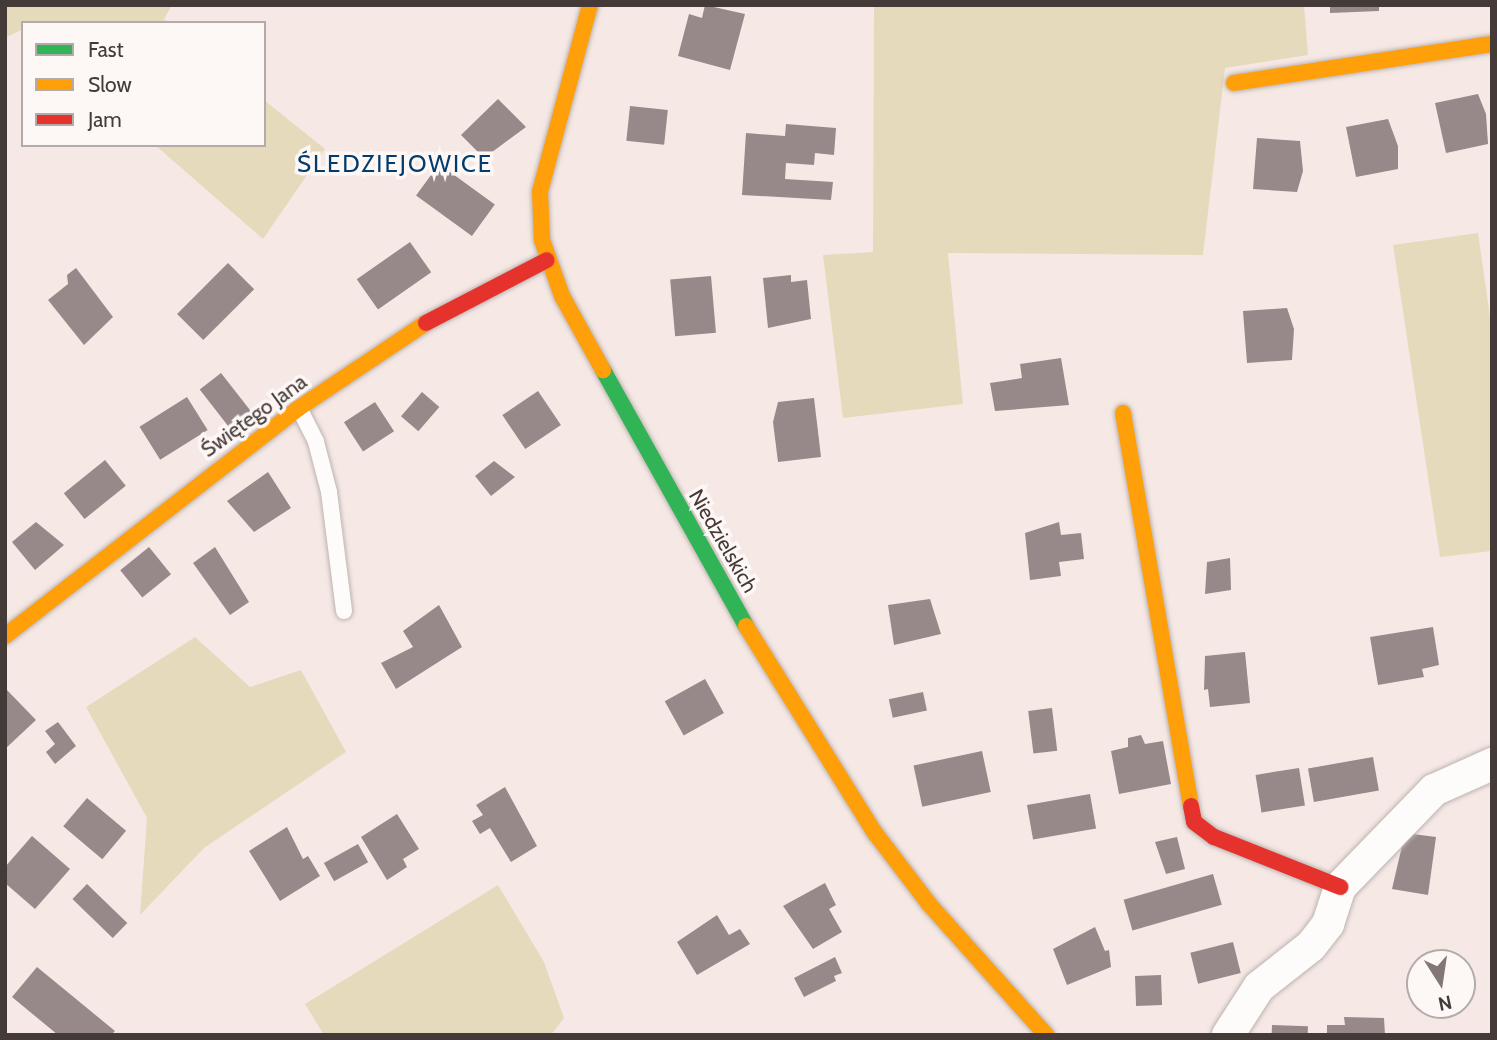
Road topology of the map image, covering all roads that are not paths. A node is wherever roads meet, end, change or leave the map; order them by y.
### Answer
1 (590, 5) edge
2 (1492, 44) edge
3 (1234, 83) dead end
4 (547, 260) junction
5 (299, 408) junction
6 (1124, 413) dead end
7 (344, 611) dead end
8 (5, 636) edge
9 (1492, 764) edge
10 (1340, 887) junction
11 (1046, 1035) edge
12 (1228, 1035) edge

1 - 4 street, Niedzielskich
2 - 3 street
4 - 5 street, Świętego Jana
4 - 11 street, Niedzielskich
5 - 7 lane
5 - 8 street, Świętego Jana
6 - 10 street
9 - 10 street
10 - 12 street

